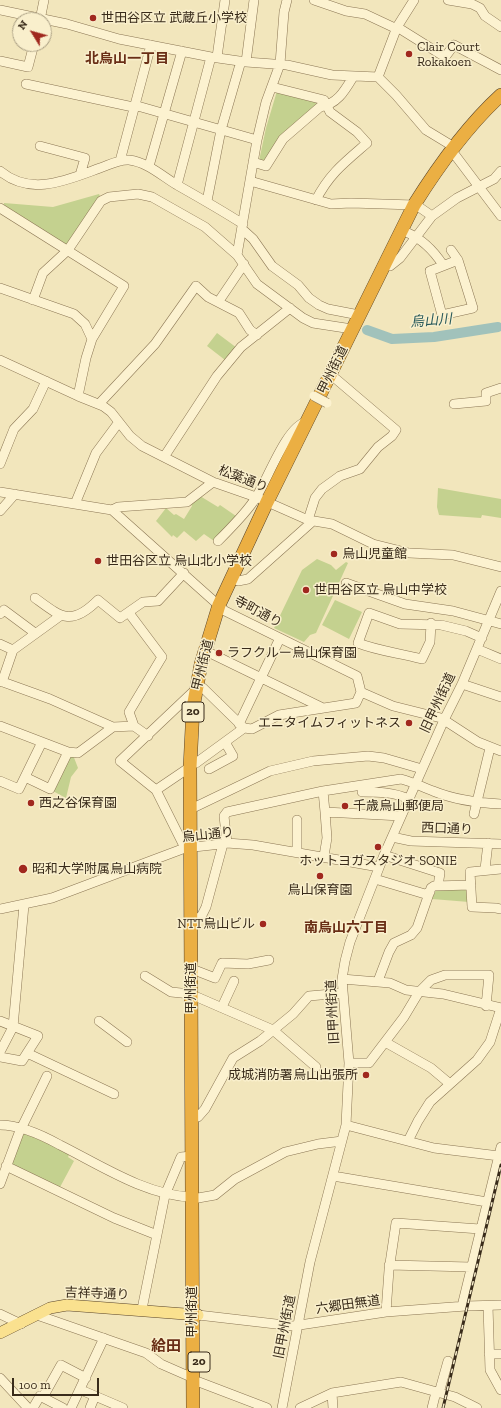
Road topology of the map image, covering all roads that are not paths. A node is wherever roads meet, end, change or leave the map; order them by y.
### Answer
1 (44, 0) edge
2 (225, 0) edge
3 (254, 0) edge
4 (287, 0) edge
5 (314, 0) edge
6 (414, 0) edge
7 (448, 0) edge
8 (0, 10) edge
9 (41, 12) edge
10 (12, 13) edge
11 (52, 22) edge
12 (501, 27) edge
13 (397, 28) junction
14 (152, 45) junction
15 (182, 51) junction
16 (32, 52) edge
17 (214, 57) junction
18 (0, 61) edge
19 (243, 62) junction
20 (280, 64) junction
21 (501, 70) edge
22 (353, 77) junction
23 (378, 77) junction
24 (26, 84) dead end
25 (272, 87) junction
26 (501, 96) edge
27 (501, 104) edge
28 (134, 106) junction
29 (327, 106) junction
30 (164, 114) junction
31 (193, 122) junction
32 (221, 130) junction
33 (258, 140) junction
34 (40, 146) dead end
35 (454, 151) junction
36 (120, 161) junction
37 (253, 162) junction
38 (149, 166) junction
39 (0, 171) edge
40 (501, 171) edge
41 (80, 175) junction
42 (250, 181) junction
43 (177, 185) junction
44 (479, 186) junction
45 (316, 200) junction
46 (207, 201) junction
47 (416, 206) junction
48 (0, 208) edge
49 (432, 216) junction
50 (501, 216) edge
51 (242, 227) junction
52 (411, 234) junction
53 (68, 250) junction
54 (452, 250) dead end
55 (237, 255) junction
56 (458, 260) junction
57 (244, 264) junction
58 (443, 265) junction
59 (0, 288) edge
60 (221, 298) dead end
61 (33, 300) junction
62 (290, 308) junction
63 (360, 315) junction
64 (352, 329) junction
65 (257, 335) junction
66 (92, 339) junction
67 (0, 360) edge
68 (336, 379) junction
69 (46, 381) junction
70 (501, 388) edge
71 (78, 396) junction
72 (314, 396) dead end
73 (327, 403) dead end
74 (100, 404) junction
75 (454, 404) dead end
76 (119, 422) junction
77 (3, 450) edge
78 (164, 457) junction
79 (0, 464) edge
80 (214, 482) junction
81 (0, 492) edge
82 (15, 494) junction
83 (266, 502) junction
84 (75, 504) junction
85 (112, 510) junction
86 (0, 511) edge
87 (310, 520) junction
88 (218, 541) dead end
89 (501, 567) edge
90 (184, 573) junction
91 (238, 581) junction
92 (346, 583) dead end
93 (501, 591) edge
94 (35, 598) dead end
95 (222, 608) junction
96 (128, 613) junction
97 (0, 614) edge
98 (60, 616) junction
99 (489, 620) junction
100 (431, 623) junction
101 (501, 624) edge
102 (35, 632) junction
103 (280, 638) junction
104 (482, 638) junction
105 (0, 644) edge
106 (477, 649) junction
107 (13, 650) junction
108 (210, 653) junction
109 (501, 659) edge
110 (262, 678) junction
111 (1, 682) edge
112 (462, 684) junction
113 (200, 689) junction
114 (361, 692) junction
115 (501, 697) edge
116 (323, 708) junction
117 (444, 720) junction
118 (0, 726) edge
119 (134, 726) junction
120 (241, 726) junction
121 (113, 727) junction
122 (148, 736) junction
123 (42, 742) junction
124 (225, 742) junction
125 (490, 748) junction
126 (501, 751) edge
127 (68, 752) junction
128 (193, 765) junction
129 (209, 769) dead end
130 (422, 769) junction
131 (25, 777) junction
132 (0, 781) edge
133 (416, 784) junction
134 (156, 790) junction
135 (323, 791) junction
136 (362, 792) dead end
137 (409, 799) junction
138 (476, 803) junction
139 (501, 804) edge
140 (196, 807) junction
141 (325, 812) junction
142 (474, 814) dead end
143 (401, 816) junction
144 (297, 820) dead end
145 (392, 836) junction
146 (225, 843) junction
147 (488, 843) junction
148 (501, 844) edge
149 (190, 847) junction
150 (297, 852) junction
151 (384, 855) junction
152 (324, 856) junction
153 (379, 867) junction
154 (501, 869) edge
155 (485, 870) junction
156 (375, 879) junction
157 (471, 885) junction
158 (438, 886) junction
159 (430, 892) junction
160 (24, 905) junction
161 (0, 909) edge
162 (501, 909) edge
163 (196, 921) junction
164 (269, 960) dead end
165 (197, 971) junction
166 (145, 976) dead end
167 (342, 979) junction
168 (234, 981) dead end
169 (378, 981) junction
170 (419, 992) junction
171 (343, 993) junction
172 (194, 996) junction
173 (486, 1006) junction
174 (222, 1007) junction
175 (501, 1008) edge
176 (0, 1021) edge
177 (99, 1022) dead end
178 (13, 1027) junction
179 (273, 1030) junction
180 (127, 1042) dead end
181 (385, 1042) junction
182 (0, 1052) edge
183 (27, 1053) junction
184 (0, 1057) edge
185 (349, 1063) junction
186 (316, 1067) dead end
187 (47, 1076) dead end
188 (450, 1084) junction
189 (114, 1094) dead end
190 (198, 1117) junction
191 (0, 1125) edge
192 (346, 1125) junction
193 (21, 1128) junction
194 (342, 1141) junction
195 (408, 1141) junction
196 (500, 1152) edge
197 (192, 1156) junction
198 (6, 1166) junction
199 (333, 1176) junction
200 (0, 1184) edge
201 (165, 1195) junction
202 (195, 1198) junction
203 (487, 1202) junction
204 (480, 1229) junction
205 (157, 1235) junction
206 (389, 1265) junction
207 (471, 1268) junction
208 (501, 1305) edge
209 (462, 1306) junction
210 (488, 1306) junction
211 (142, 1310) junction
212 (386, 1312) junction
213 (0, 1314) edge
214 (37, 1315) junction
215 (195, 1315) junction
216 (21, 1324) junction
217 (299, 1325) junction
218 (0, 1334) edge
219 (104, 1338) junction
220 (489, 1354) junction
221 (501, 1354) edge
222 (448, 1360) dead end
223 (0, 1378) edge
224 (86, 1378) junction
225 (196, 1380) junction
226 (81, 1390) junction
227 (501, 1390) edge
228 (437, 1392) junction
229 (332, 1393) junction
230 (95, 1396) junction
231 (43, 1397) junction
232 (28, 1408) edge
233 (33, 1408) edge
234 (63, 1408) edge
235 (71, 1408) edge
236 (90, 1408) edge
237 (121, 1408) edge
238 (193, 1408) edge
239 (199, 1408) edge
240 (267, 1408) edge
241 (282, 1408) edge
242 (300, 1408) edge
243 (333, 1408) edge
244 (432, 1408) edge
245 (477, 1408) edge

1 - 9 street
2 - 17 street
3 - 19 street
4 - 20 street
5 - 13 street
6 - 13 street
7 - 12 street
8 - 10 street
11 - 14 street
13 - 21 street
13 - 23 street
14 - 15 street
14 - 28 street
15 - 17 street
15 - 30 street
16 - 18 street
17 - 19 street
17 - 31 street
19 - 20 street
19 - 32 street
20 - 22 street
20 - 25 street
22 - 23 street
22 - 29 street
23 - 35 street
24 - 28 street
25 - 29 street
25 - 33 street
26 - 35 highway, 甲州街道 / 20
27 - 35 highway, 甲州街道 / 20
28 - 30 street
28 - 36 street
29 - 37 street
29 - 45 street
30 - 31 street
30 - 38 street
31 - 32 street
31 - 43 street
32 - 33 street
32 - 46 street
33 - 37 street
34 - 41 street
35 - 44 street
35 - 47 highway, 甲州街道 / 20
36 - 38 street
36 - 41 street
37 - 42 street
38 - 43 street
39 - 41 street
40 - 44 street
42 - 45 street
42 - 51 street
43 - 46 street
44 - 49 street
44 - 50 street
45 - 47 street
46 - 51 street
47 - 49 street
47 - 52 highway, 甲州街道 / 20
47 - 63 highway, 甲州街道 / 20
48 - 53 street
49 - 52 street
51 - 55 street
51 - 63 street
52 - 58 street
52 - 68 highway, 甲州街道 / 20
53 - 55 street
53 - 61 street
53 - 66 street
54 - 56 street
55 - 57 street
56 - 58 street
56 - 58 street
57 - 60 street
57 - 62 street
59 - 61 street
61 - 66 street
62 - 64 street
62 - 65 street
63 - 64 highway, 甲州街道 / 20
64 - 83 highway, 甲州街道 / 20
65 - 74 street
65 - 78 street
66 - 71 street
67 - 69 street, 松葉通り
68 - 83 highway, 甲州街道 / 20
68 - 87 street
69 - 71 street, 松葉通り
69 - 77 street
70 - 75 street
71 - 74 street, 松葉通り
72 - 73 street, bridge
74 - 76 street, 松葉通り
76 - 78 street, 松葉通り
76 - 84 street
77 - 79 street
78 - 80 street, 松葉通り
80 - 83 street, 松葉通り
80 - 85 street
81 - 82 street
82 - 84 street
82 - 86 street
83 - 87 street, 松葉通り
83 - 88 street
83 - 91 highway, 甲州街道 / 20
83 - 95 highway, 甲州街道 / 20
84 - 85 street
85 - 90 street, 寺町通り
87 - 89 street, 松葉通り
87 - 91 street
90 - 95 street, 寺町通り
90 - 96 street
91 - 95 highway, 甲州街道 / 20
92 - 99 street
93 - 99 street, 旧甲州街道
94 - 98 street
95 - 103 street, 寺町通り
95 - 108 highway, 甲州街道 / 20
95 - 113 highway, 甲州街道 / 20
96 - 98 street
96 - 119 street
97 - 102 street
98 - 102 street
99 - 101 street
99 - 104 street, 旧甲州街道
100 - 100 street
100 - 104 street
102 - 107 street
103 - 110 street
103 - 114 street, 寺町通り
104 - 106 street, 旧甲州街道
105 - 107 street
106 - 109 street
106 - 112 street, 旧甲州街道
107 - 111 street
108 - 110 street
108 - 113 highway, 甲州街道 / 20
110 - 116 street
110 - 120 street
111 - 121 street
112 - 115 street
112 - 117 street, 旧甲州街道
113 - 120 street
113 - 122 street
113 - 128 highway, 甲州街道 / 20
114 - 116 street
114 - 117 street
116 - 120 street
117 - 125 street
117 - 130 street, 旧甲州街道
118 - 123 street
119 - 121 street
119 - 122 street
120 - 124 street
121 - 127 street
122 - 134 street
123 - 127 street
123 - 131 street
124 - 128 street
124 - 129 street
125 - 126 street
125 - 138 street
127 - 131 street
128 - 134 street
128 - 140 highway, 甲州街道 / 20
128 - 149 highway, 甲州街道 / 20
130 - 133 street, 旧甲州街道
130 - 140 street
131 - 132 street
133 - 135 street
133 - 137 street, 旧甲州街道
133 - 138 street
134 - 149 street
135 - 141 street
135 - 146 street
136 - 137 street
137 - 143 street, 旧甲州街道
138 - 139 street
138 - 142 street
140 - 149 highway, 甲州街道 / 20
141 - 143 street
141 - 152 street
143 - 145 street, 旧甲州街道
144 - 150 street
145 - 147 street, 西口通り
145 - 151 street, 旧甲州街道
146 - 149 street, 烏山通り
146 - 150 street, 烏山通り
146 - 163 street
147 - 148 street, 西口通り
147 - 155 street
149 - 160 street, 烏山通り
149 - 163 highway, 甲州街道 / 20
149 - 172 highway, 甲州街道 / 20
150 - 152 street, 烏山通り
151 - 153 street, 旧甲州街道
151 - 158 street
152 - 153 street, 烏山通り
153 - 156 street, 旧甲州街道
154 - 155 street
155 - 157 street
156 - 159 street
156 - 167 street, 旧甲州街道
157 - 158 street
157 - 162 street
158 - 159 street
159 - 169 street
160 - 161 street, 烏山通り
160 - 178 street
163 - 165 highway, 甲州街道 / 20
164 - 165 street
165 - 172 highway, 甲州街道 / 20
166 - 172 street
167 - 169 street
167 - 171 street, 旧甲州街道
168 - 174 street
169 - 170 street
170 - 173 street
170 - 173 street
170 - 181 street
171 - 179 street
171 - 185 street, 旧甲州街道
172 - 174 street
172 - 190 highway, 甲州街道 / 20
172 - 197 highway, 甲州街道 / 20
173 - 175 street
174 - 179 street
175 - 188 street
176 - 178 street
177 - 180 street
178 - 182 street
178 - 183 street
179 - 186 street
179 - 190 street
181 - 185 street
181 - 188 street
183 - 184 street
183 - 189 street
185 - 192 street, 旧甲州街道
187 - 193 street
188 - 195 street
190 - 202 highway, 甲州街道 / 20
191 - 193 street
192 - 194 street, 旧甲州街道
192 - 195 street
193 - 198 street
193 - 201 street
194 - 199 street, 旧甲州街道
194 - 202 street
195 - 196 street
196 - 203 street
197 - 201 street
197 - 202 highway, 甲州街道 / 20
198 - 200 street
198 - 205 street
199 - 203 street
199 - 217 street, 旧甲州街道
201 - 202 street
201 - 205 street
202 - 215 highway, 甲州街道 / 20
203 - 204 street
204 - 206 street
204 - 207 street
205 - 211 street
206 - 207 street
206 - 212 street
207 - 209 street
208 - 210 street, 六郷田無道
209 - 210 street, 六郷田無道
209 - 212 street, 六郷田無道
210 - 220 street
211 - 214 main road, 吉祥寺通り
211 - 215 main road, 吉祥寺通り
212 - 217 street, 六郷田無道
213 - 216 street
214 - 216 main road, 吉祥寺通り
214 - 219 street
215 - 217 street, 六郷田無道
215 - 225 highway, 甲州街道 / 20
216 - 218 main road, 吉祥寺通り
217 - 241 street, 旧甲州街道
219 - 224 street
219 - 225 street
220 - 221 street
220 - 227 street
222 - 228 street
223 - 232 street
224 - 226 street
224 - 231 street
225 - 238 highway, 甲州街道 / 20
225 - 239 highway, 甲州街道 / 20
225 - 240 street
226 - 230 street
226 - 235 street
228 - 229 street
228 - 244 street
228 - 245 street
229 - 242 street
229 - 243 street
230 - 236 street
230 - 237 street
231 - 233 street
231 - 234 street

